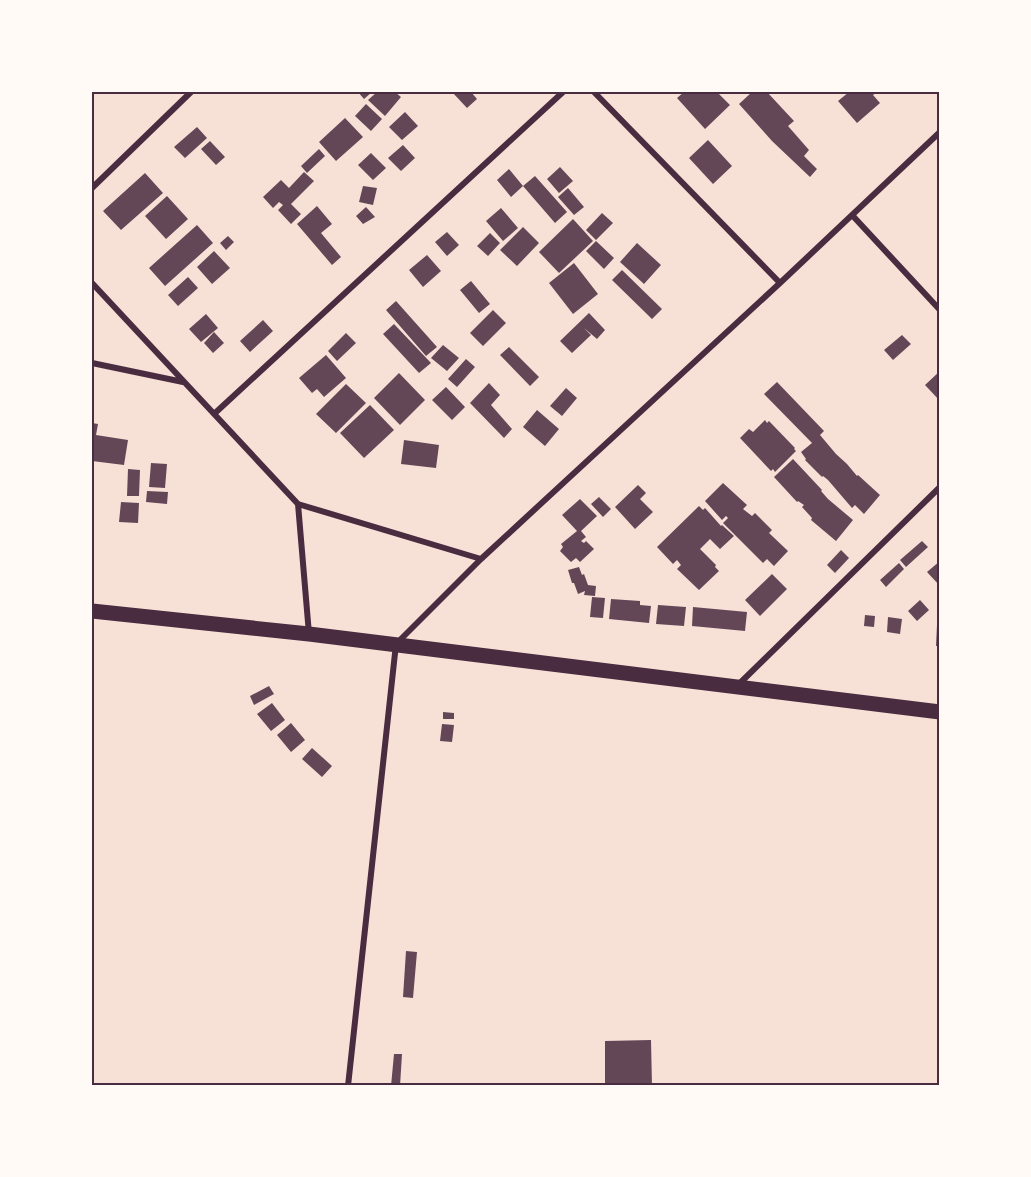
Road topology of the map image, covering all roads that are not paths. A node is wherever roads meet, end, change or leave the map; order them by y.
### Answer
1 (191, 92) edge
2 (563, 92) edge
3 (594, 92) edge
4 (939, 132) edge
5 (92, 188) edge
6 (852, 215) junction
7 (92, 283) edge
8 (780, 283) junction
9 (939, 310) edge
10 (92, 363) edge
11 (184, 382) junction
12 (214, 414) junction
13 (939, 487) edge
14 (298, 504) junction
15 (481, 560) junction
16 (92, 611) edge
17 (309, 634) junction
18 (396, 644) junction
19 (736, 687) junction
20 (939, 712) edge
21 (348, 1086) edge

1 - 5 street
2 - 12 street
3 - 8 street
4 - 6 street
6 - 8 street
6 - 9 street
7 - 11 street
8 - 15 street
10 - 11 street
11 - 12 street
12 - 14 street
13 - 19 street
14 - 15 street
14 - 17 street
15 - 18 street
16 - 17 main road
17 - 18 main road
18 - 19 main road
18 - 21 street
19 - 20 main road

